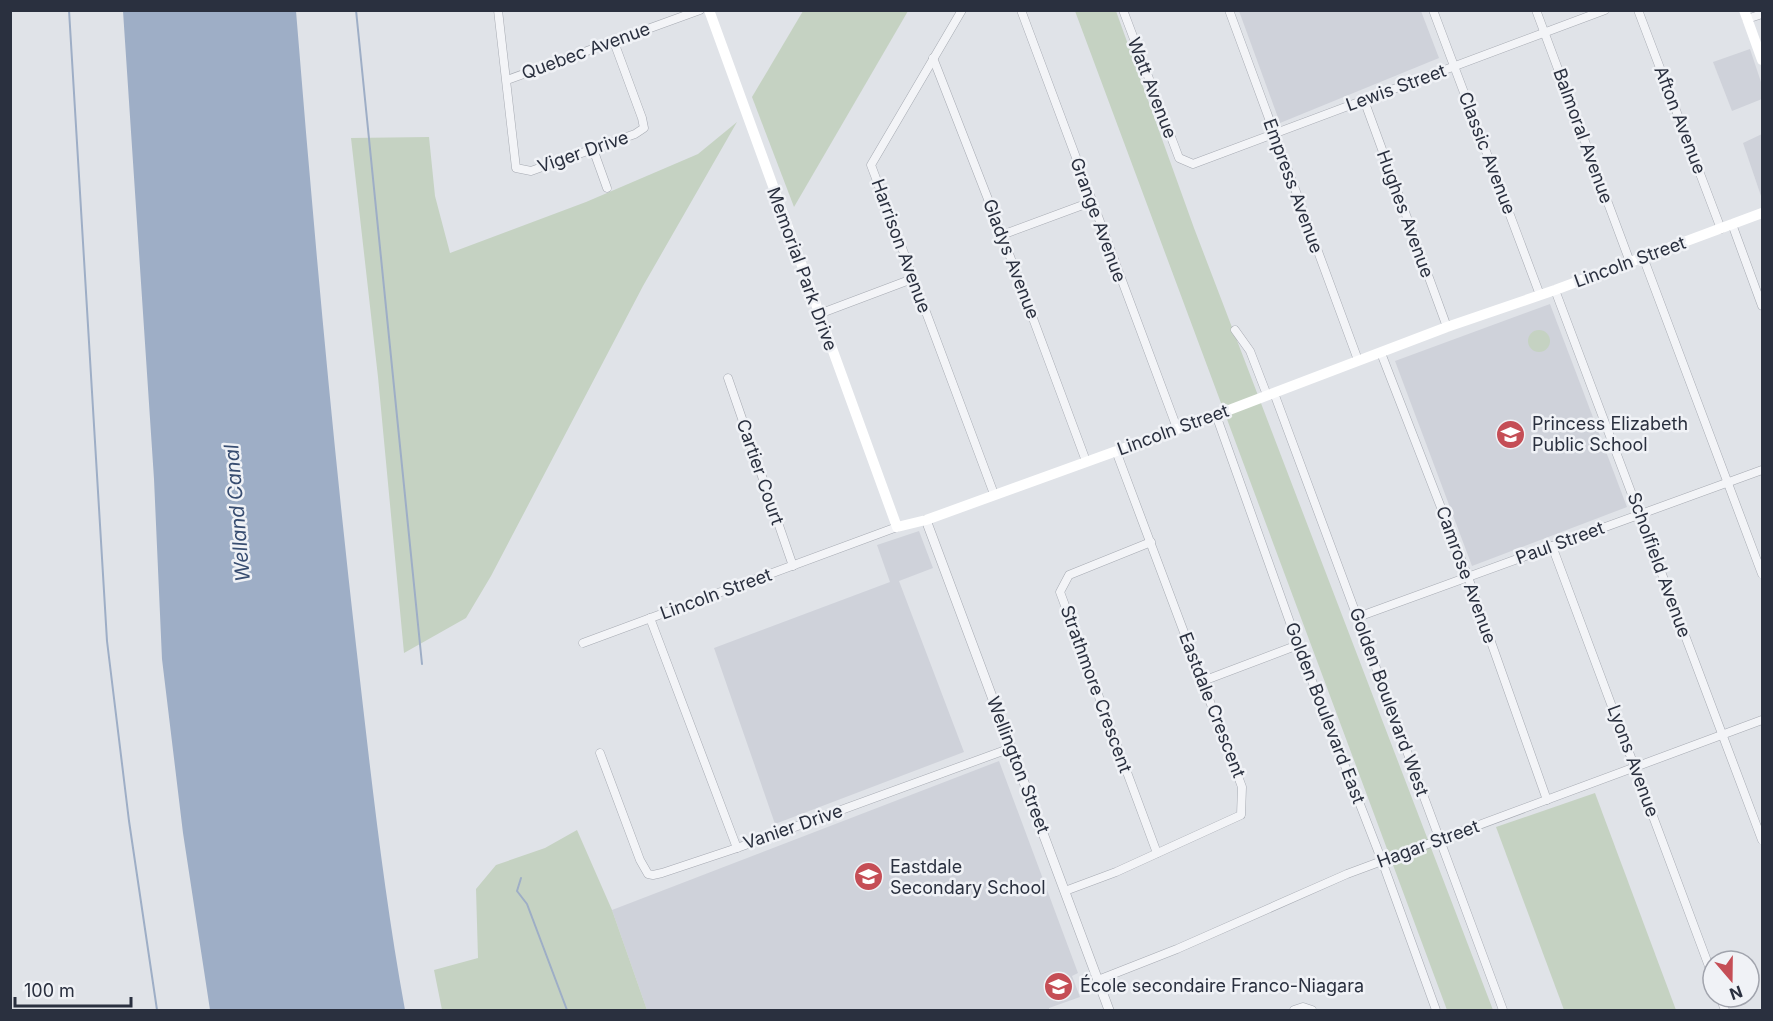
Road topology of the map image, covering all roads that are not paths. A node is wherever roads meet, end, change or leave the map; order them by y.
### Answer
1 (498, 10) edge
2 (700, 10) edge
3 (709, 10) edge
4 (962, 10) edge
5 (1021, 10) edge
6 (1123, 10) edge
7 (1229, 10) edge
8 (1433, 10) edge
9 (1536, 10) edge
10 (1605, 10) edge
11 (1638, 10) edge
12 (1762, 14) edge
13 (1746, 15) edge
14 (1545, 33) junction
15 (614, 42) junction
16 (933, 58) junction
17 (1762, 60) edge
18 (1454, 67) junction
19 (507, 80) junction
20 (1364, 100) junction
21 (1274, 134) junction
22 (593, 149) junction
23 (1186, 162) joint
24 (607, 188) dead end
25 (1092, 202) junction
26 (1762, 213) edge
27 (1732, 225) junction
28 (1721, 229) junction
29 (1002, 235) junction
30 (1643, 257) junction
31 (1630, 262) junction
32 (912, 279) junction
33 (1555, 290) junction
34 (1540, 295) junction
35 (1762, 306) edge
36 (819, 314) junction
37 (1447, 327) junction
38 (1235, 330) dead end
39 (1381, 353) junction
40 (1358, 360) junction
41 (728, 378) dead end
42 (1271, 394) junction
43 (1216, 415) junction
44 (1177, 428) junction
45 (1116, 451) junction
46 (1086, 461) junction
47 (1762, 470) edge
48 (1728, 482) junction
49 (994, 494) junction
50 (1640, 513) junction
51 (926, 520) junction
52 (897, 526) junction
53 (1151, 542) junction
54 (1552, 546) junction
55 (793, 566) junction
56 (1762, 574) edge
57 (1468, 577) junction
58 (1358, 617) junction
59 (650, 618) junction
60 (583, 642) dead end
61 (1298, 645) junction
62 (1203, 681) junction
63 (1762, 720) edge
64 (1722, 735) junction
65 (1011, 748) junction
66 (600, 753) dead end
67 (1635, 767) junction
68 (1547, 800) junction
69 (1440, 840) junction
70 (1762, 840) edge
71 (736, 848) junction
72 (1157, 854) junction
73 (1382, 861) junction
74 (1065, 891) junction
75 (1703, 949) edge
76 (1098, 980) junction
77 (1109, 1011) edge
78 (1294, 1011) edge
79 (1312, 1011) edge
80 (1436, 1011) edge
81 (1503, 1011) edge

1 - 19 street, Viger Drive
2 - 15 street, Quebec Avenue
3 - 36 main road, Memorial Park Drive
4 - 16 street, Harrison Avenue
5 - 25 street, Grange Avenue
6 - 23 street, Watt Avenue
7 - 21 street, Empress Avenue
8 - 18 street, Classic Avenue
9 - 14 street, Balmoral Avenue
10 - 14 street, Lewis Street
11 - 28 street, Afton Avenue
12 - 13 street
13 - 17 main road
14 - 18 street, Lewis Street
14 - 31 street, Balmoral Avenue
15 - 19 street, Quebec Avenue
15 - 22 street, Viger Drive
16 - 29 street, Gladys Avenue
16 - 32 street, Harrison Avenue
18 - 20 street, Lewis Street
18 - 34 street, Classic Avenue
19 - 22 street, Viger Drive
20 - 21 street, Lewis Street
20 - 37 street, Hughes Avenue
21 - 23 street, Lewis Street
21 - 40 street, Empress Avenue
22 - 24 street
25 - 29 street
25 - 44 street, Grange Avenue
26 - 27 main road, Lincoln Street
27 - 28 main road, Lincoln Street
27 - 35 street
28 - 30 main road, Lincoln Street
29 - 46 street, Gladys Avenue
30 - 31 main road, Lincoln Street
30 - 48 street
31 - 33 main road, Lincoln Street
32 - 36 street
32 - 49 street, Harrison Avenue
33 - 34 main road, Lincoln Street
33 - 50 street, Scholfield Avenue
34 - 37 main road, Lincoln Street
36 - 52 main road, Memorial Park Drive
37 - 39 main road, Lincoln Street
38 - 42 street, Golden Boulevard West
39 - 40 main road, Lincoln Street
39 - 57 street, Camrose Avenue
40 - 42 main road, Lincoln Street
41 - 55 street, Cartier Court
42 - 43 main road, Lincoln Street
42 - 58 street, Golden Boulevard West
43 - 44 main road, Lincoln Street
43 - 61 street, Golden Boulevard East
44 - 45 main road, Lincoln Street
45 - 46 main road, Lincoln Street
45 - 53 street, Eastdale Crescent
46 - 49 main road, Lincoln Street
47 - 48 street, Paul Street
48 - 50 street, Paul Street
48 - 56 street
49 - 51 main road, Lincoln Street
50 - 54 street, Paul Street
50 - 64 street, Scholfield Avenue
51 - 52 main road, Lincoln Street
51 - 65 street, Wellington Street
52 - 55 street, Lincoln Street
53 - 62 street, Eastdale Crescent
53 - 72 street, Strathmore Crescent
54 - 57 street, Paul Street
54 - 67 street, Lyons Avenue
55 - 59 street, Lincoln Street
57 - 58 street, Paul Street
57 - 68 street, Camrose Avenue
58 - 69 street, Golden Boulevard West
59 - 60 street, Lincoln Street
59 - 71 street, Vanier Drive
61 - 62 street
61 - 73 street, Golden Boulevard East
62 - 72 street, Eastdale Crescent
63 - 64 street, Hagar Street
64 - 67 street, Hagar Street
64 - 70 street, Scholfield Avenue
65 - 71 street, Vanier Drive
65 - 74 street, Wellington Street
66 - 71 street
67 - 68 street, Hagar Street
67 - 75 street, Lyons Avenue
68 - 69 street, Hagar Street
69 - 73 street, Hagar Street
69 - 81 street, Golden Boulevard West
72 - 74 street, Eastdale Crescent
73 - 76 street, Hagar Street
73 - 80 street, Golden Boulevard East
74 - 76 street, Wellington Street
76 - 77 street, Wellington Street
78 - 79 street

